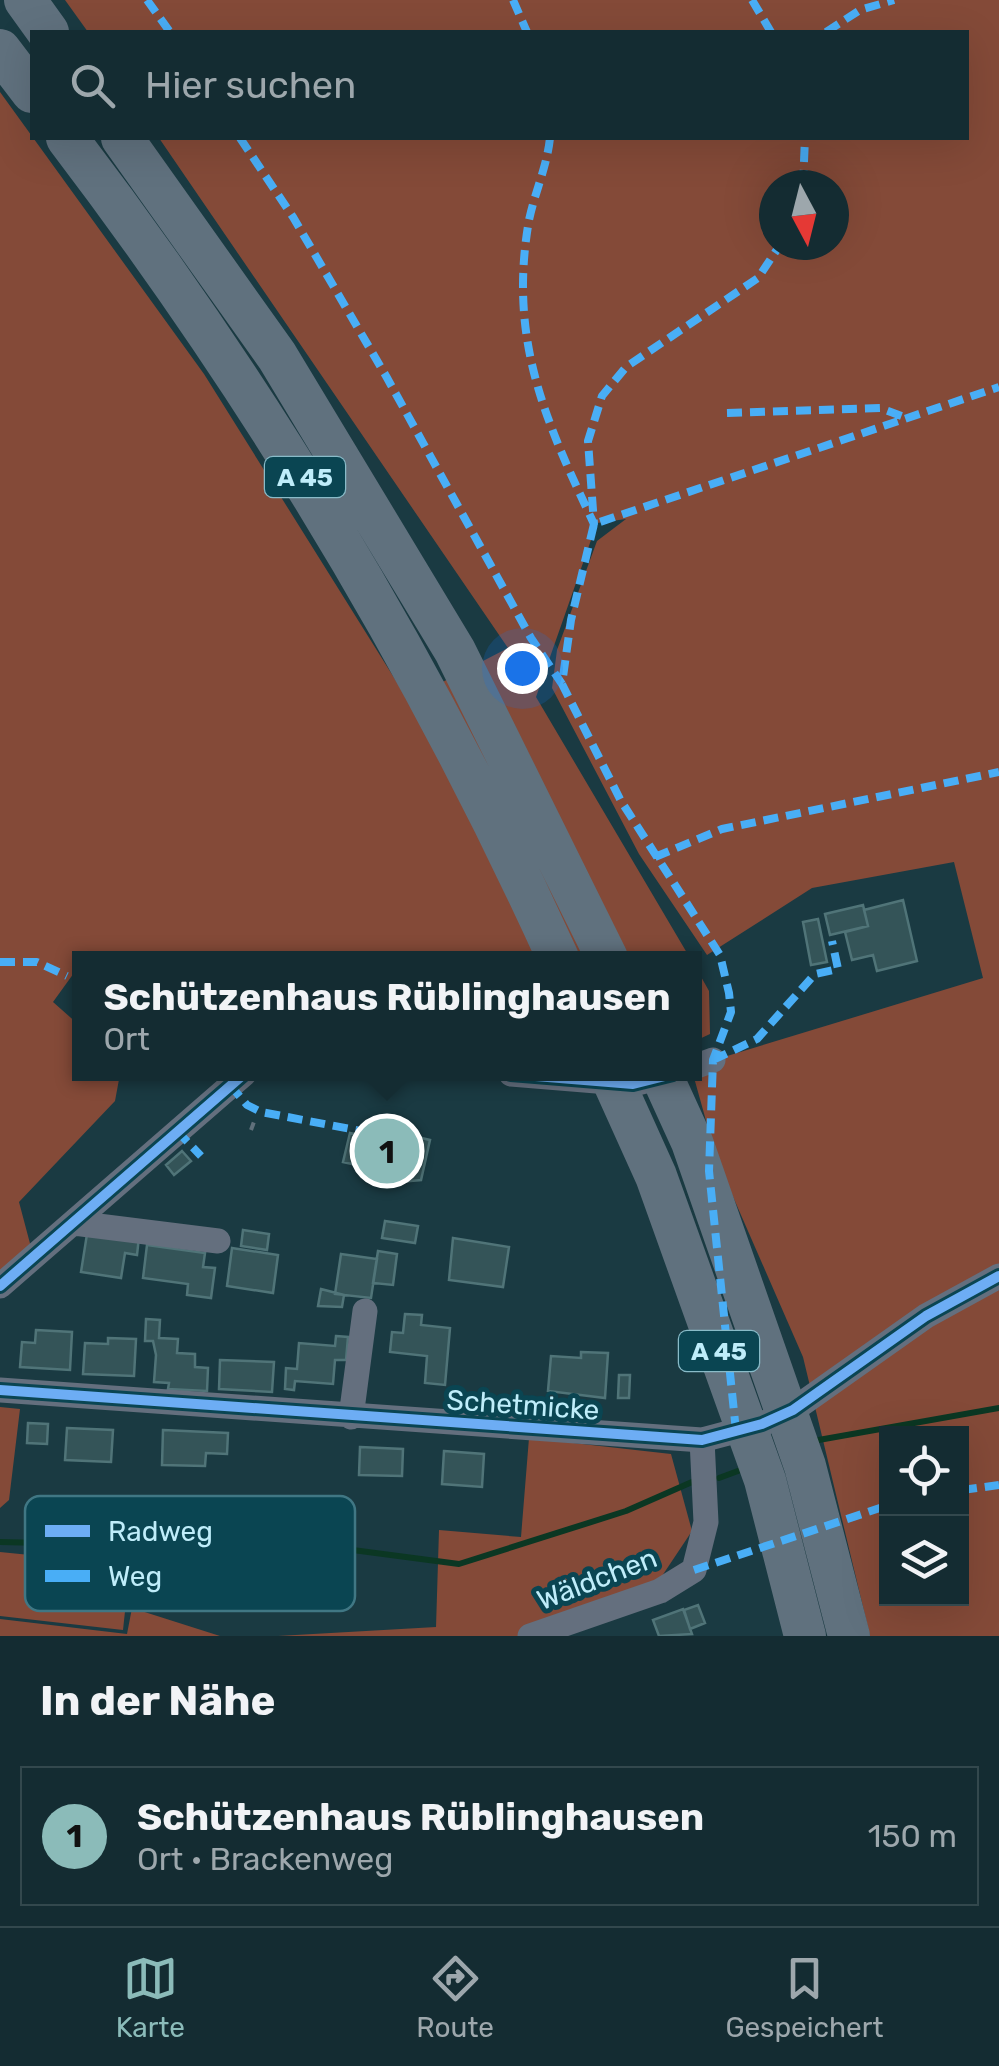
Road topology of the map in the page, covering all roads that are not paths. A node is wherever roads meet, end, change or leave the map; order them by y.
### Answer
1 (25, 0) edge
2 (47, 30) edge
3 (0, 50) edge
4 (30, 89) edge
5 (68, 140) edge
6 (123, 140) edge
7 (555, 951) edge
8 (604, 951) edge
9 (236, 1081) edge
10 (596, 1081) edge
11 (613, 1081) edge
12 (645, 1081) edge
13 (663, 1081) edge
14 (74, 1223) junction
15 (218, 1241) dead end
16 (999, 1276) edge
17 (0, 1286) edge
18 (365, 1312) dead end
19 (0, 1390) edge
20 (351, 1416) junction
21 (702, 1440) junction
22 (530, 1636) edge
23 (805, 1636) edge
24 (849, 1636) edge

1 - 2 highway
3 - 4 highway
5 - 7 highway, A 45
6 - 8 highway, A 45
9 - 14 street
10 - 12 street
11 - 23 highway, A 45, bridge
13 - 24 highway, A 45, bridge
14 - 15 street
14 - 17 street
16 - 21 street, Schetmicke
18 - 20 street
19 - 20 street, Schetmicke
20 - 21 street, Schetmicke
21 - 22 street, Wäldchen

